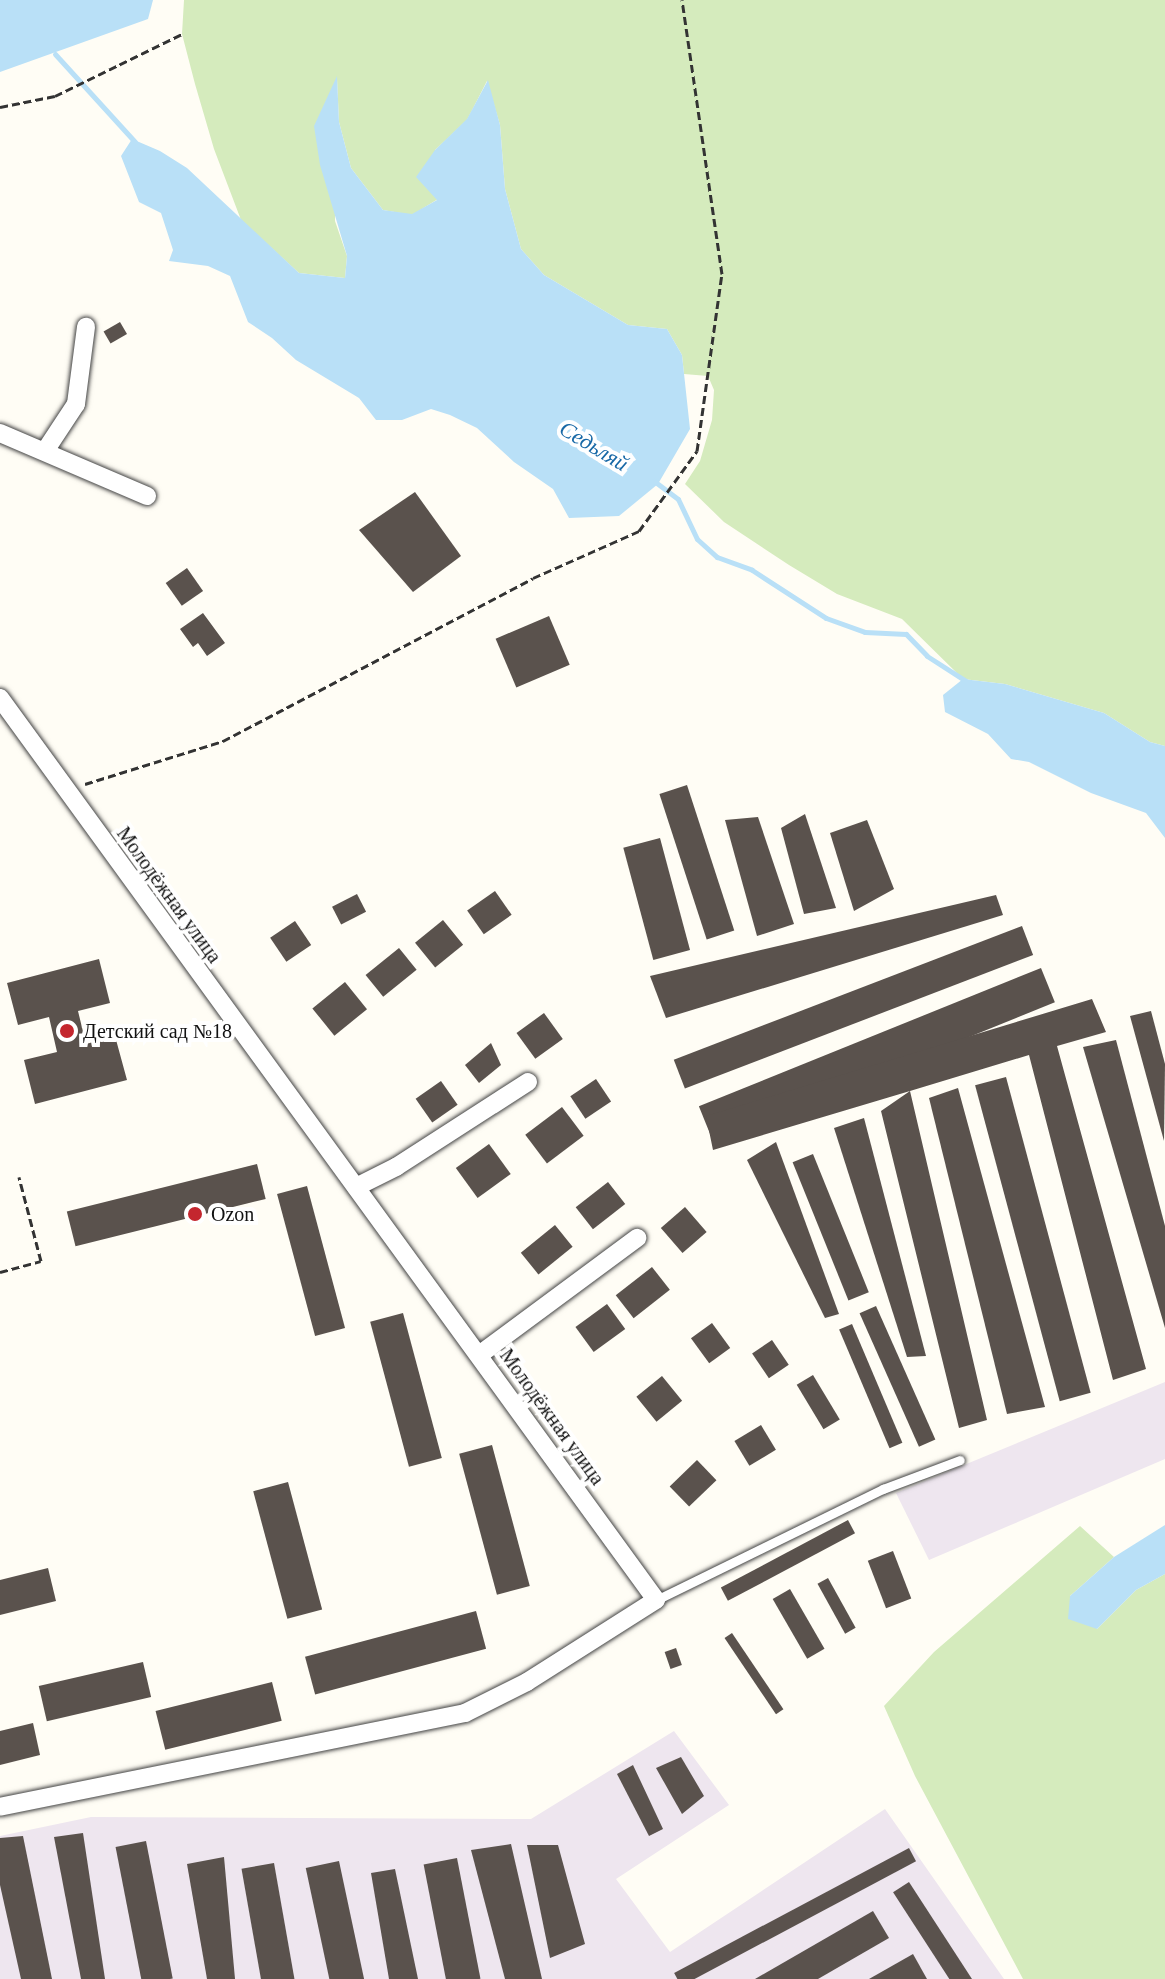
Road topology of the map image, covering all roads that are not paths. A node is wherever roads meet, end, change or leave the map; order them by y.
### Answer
1 (86, 327) dead end
2 (0, 433) edge
3 (45, 451) junction
4 (147, 496) dead end
5 (0, 698) edge
6 (528, 1082) dead end
7 (356, 1187) junction
8 (637, 1238) dead end
9 (479, 1355) junction
10 (960, 1460) dead end
11 (656, 1600) junction
12 (0, 1807) edge

1 - 3 street
2 - 3 street
3 - 4 street
5 - 7 street, Молодёжная улица
6 - 7 street
7 - 9 street, Молодёжная улица
8 - 9 street
9 - 11 street, Молодёжная улица
10 - 11 lane
11 - 12 street

